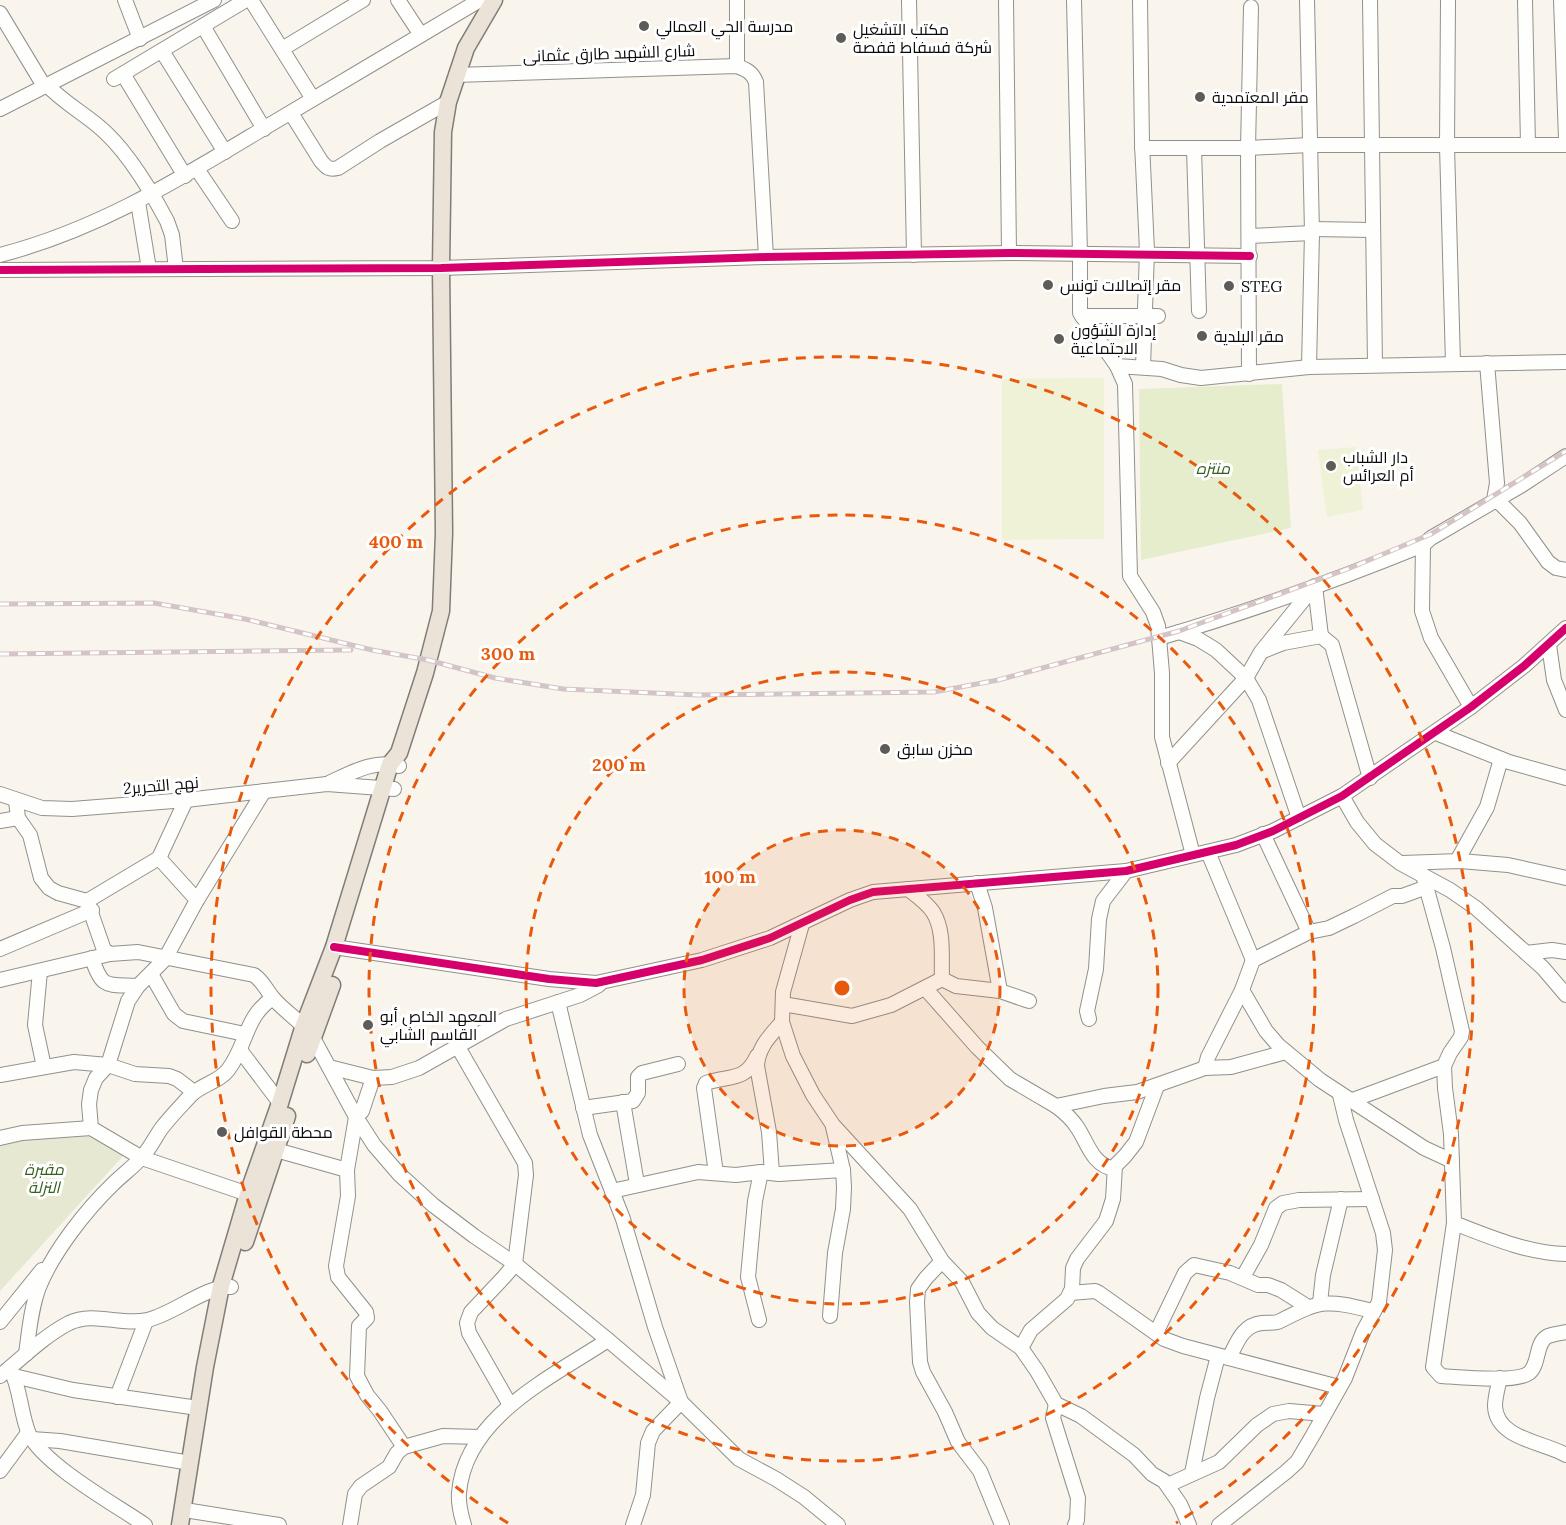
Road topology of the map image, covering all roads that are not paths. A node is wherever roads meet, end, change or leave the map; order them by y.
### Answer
1 (124, 0) edge
2 (214, 0) edge
3 (246, 0) edge
4 (251, 0) edge
5 (363, 0) edge
6 (398, 0) edge
7 (480, 0) edge
8 (494, 0) edge
9 (737, 0) edge
10 (909, 0) edge
11 (1006, 0) edge
12 (1074, 0) edge
13 (1140, 0) edge
14 (1307, 0) edge
15 (1370, 0) edge
16 (1448, 0) edge
17 (1525, 0) edge
18 (1561, 0) edge
19 (463, 4) edge
20 (1251, 7) dead end
21 (0, 13) edge
22 (203, 26) junction
23 (421, 35) junction
24 (140, 39) junction
25 (282, 49) junction
26 (162, 51) junction
27 (737, 66) junction
28 (456, 75) junction
29 (45, 85) junction
30 (313, 99) junction
31 (448, 102) junction
32 (0, 109) edge
33 (291, 112) junction
34 (264, 129) junction
35 (1566, 139) edge
36 (1371, 144) junction
37 (1310, 145) junction
38 (1566, 145) edge
39 (1447, 146) junction
40 (1528, 146) junction
41 (1142, 148) junction
42 (1248, 148) junction
43 (1194, 149) junction
44 (225, 152) junction
45 (191, 172) junction
46 (152, 195) junction
47 (138, 202) junction
48 (232, 221) dead end
49 (1372, 230) junction
50 (1312, 231) junction
51 (1249, 236) junction
52 (1009, 253) junction
53 (1080, 254) junction
54 (0, 255) edge
55 (914, 255) junction
56 (1147, 255) junction
57 (1198, 255) junction
58 (1250, 256) junction
59 (766, 257) junction
60 (441, 268) junction
61 (149, 269) junction
62 (176, 269) junction
63 (0, 270) edge
64 (1199, 311) dead end
65 (1082, 316) junction
66 (1152, 316) junction
67 (1566, 362) edge
68 (1453, 363) junction
69 (1487, 363) junction
70 (1375, 364) junction
71 (1117, 366) junction
72 (1309, 367) junction
73 (1143, 368) junction
74 (1249, 374) junction
75 (1566, 456) edge
76 (1494, 500) junction
77 (1423, 545) junction
78 (1566, 570) edge
79 (1315, 586) junction
80 (1566, 628) edge
81 (1179, 632) junction
82 (1321, 636) junction
83 (1159, 638) junction
84 (1549, 645) junction
85 (1261, 652) junction
86 (1246, 678) junction
87 (1471, 707) junction
88 (1566, 710) edge
89 (1436, 733) junction
90 (1501, 759) junction
91 (396, 760) junction
92 (1168, 763) junction
93 (1370, 778) junction
94 (1566, 778) edge
95 (327, 784) junction
96 (389, 789) junction
97 (264, 791) junction
98 (0, 794) edge
99 (1342, 796) junction
100 (186, 800) junction
101 (16, 801) junction
102 (18, 818) junction
103 (1299, 818) junction
104 (0, 821) edge
105 (1263, 834) junction
106 (1208, 852) junction
107 (1193, 855) junction
108 (159, 858) junction
109 (1457, 861) junction
110 (1400, 863) junction
111 (1126, 870) junction
112 (1566, 878) edge
113 (1425, 881) junction
114 (977, 884) junction
115 (909, 889) junction
116 (197, 900) junction
117 (89, 906) junction
118 (802, 924) junction
119 (1309, 932) junction
120 (339, 949) junction
121 (0, 950) edge
122 (1566, 952) edge
123 (1526, 953) junction
124 (111, 954) junction
125 (92, 958) junction
126 (165, 959) junction
127 (1253, 960) junction
128 (40, 971) junction
129 (151, 974) junction
130 (942, 979) junction
131 (0, 980) edge
132 (606, 981) junction
133 (138, 986) junction
134 (925, 988) junction
135 (1242, 990) junction
136 (1000, 991) junction
137 (1566, 995) edge
138 (273, 998) junction
139 (1029, 1001) dead end
140 (558, 1002) junction
141 (783, 1004) junction
142 (1089, 1019) dead end
143 (782, 1022) junction
144 (308, 1031) junction
145 (245, 1036) junction
146 (458, 1047) junction
147 (240, 1050) junction
148 (1286, 1052) junction
149 (758, 1056) junction
150 (678, 1064) dead end
151 (108, 1065) junction
152 (329, 1066) junction
153 (1444, 1066) junction
154 (44, 1067) junction
155 (1205, 1068) junction
156 (0, 1075) edge
157 (373, 1078) junction
158 (1157, 1086) junction
159 (194, 1092) junction
160 (1345, 1098) junction
161 (623, 1102) junction
162 (280, 1103) junction
163 (1056, 1106) junction
164 (583, 1108) junction
165 (356, 1117) junction
166 (833, 1125) junction
167 (91, 1128) junction
168 (0, 1138) edge
169 (276, 1150) junction
170 (142, 1158) junction
171 (1452, 1161) junction
172 (1114, 1169) junction
173 (347, 1170) junction
174 (843, 1170) junction
175 (766, 1172) junction
176 (716, 1173) junction
177 (637, 1184) junction
178 (612, 1191) junction
179 (254, 1197) junction
180 (1341, 1198) junction
181 (1372, 1198) junction
182 (1454, 1223) junction
183 (57, 1253) junction
184 (1566, 1254) edge
185 (942, 1261) junction
186 (514, 1263) junction
187 (1243, 1277) junction
188 (226, 1286) junction
189 (1070, 1293) junction
190 (1314, 1305) junction
191 (1373, 1311) junction
192 (830, 1316) dead end
193 (759, 1320) dead end
194 (146, 1321) junction
195 (0, 1322) edge
196 (1566, 1332) edge
197 (1156, 1333) junction
198 (608, 1340) junction
199 (1021, 1348) junction
200 (26, 1354) junction
201 (1223, 1357) junction
202 (8, 1373) edge
203 (1500, 1377) junction
204 (1340, 1387) junction
205 (117, 1397) junction
206 (681, 1402) junction
207 (1056, 1404) junction
208 (510, 1405) junction
209 (198, 1408) junction
210 (1324, 1414) junction
211 (30, 1436) junction
212 (480, 1437) junction
213 (404, 1447) junction
214 (1566, 1455) edge
215 (190, 1463) junction
216 (0, 1471) edge
217 (1192, 1473) junction
218 (1168, 1485) junction
219 (187, 1520) edge
220 (1079, 1523) edge
221 (145, 1525) edge
222 (279, 1525) edge
223 (350, 1525) edge
224 (464, 1525) edge
225 (633, 1525) edge
226 (838, 1525) edge
227 (1002, 1525) edge
228 (1189, 1525) edge
229 (1219, 1525) edge

1 - 24 street
2 - 24 street
3 - 22 street
4 - 25 street
5 - 25 street
6 - 23 street
7 - 19 street
8 - 28 main road
9 - 27 street
10 - 55 street
11 - 52 street
12 - 53 street
13 - 41 street
14 - 37 street
15 - 36 street
16 - 39 street
17 - 40 street
18 - 35 street
19 - 23 street
20 - 42 street
21 - 29 street
22 - 26 street
22 - 34 street
23 - 30 street
24 - 29 street
25 - 30 street
26 - 44 street
26 - 45 street
27 - 28 street, شارع الشهىد طارق عثمانى
27 - 59 street
28 - 31 main road
29 - 32 street
29 - 46 street
30 - 33 street
31 - 33 street
31 - 60 main road
33 - 34 street
34 - 44 street
36 - 37 street
36 - 39 street
36 - 49 street
37 - 42 street
37 - 50 street
38 - 40 street
39 - 40 street
39 - 68 street
41 - 43 street
41 - 56 street
42 - 43 street
42 - 51 street
43 - 57 street
44 - 45 street
45 - 46 street
45 - 48 street
46 - 47 street
46 - 62 street
47 - 54 street
47 - 61 street
49 - 50 street
49 - 70 street
50 - 51 street
50 - 72 street
51 - 58 street
52 - 53 street
52 - 55 street
53 - 56 street
53 - 65 street
55 - 59 street
56 - 57 street
56 - 66 street
57 - 58 street
57 - 64 street
58 - 74 street
59 - 60 street
60 - 62 street
60 - 91 main road
61 - 62 street
61 - 63 street
65 - 66 street
65 - 71 street
66 - 73 street
67 - 69 street
68 - 69 street
68 - 70 street
69 - 76 street
70 - 72 street
71 - 73 street
71 - 83 street
72 - 74 street
73 - 74 street
75 - 76 street
76 - 77 street
76 - 78 street
77 - 79 street
77 - 87 street
79 - 81 street
79 - 82 street
79 - 85 street
80 - 84 street
81 - 83 street
81 - 86 street
82 - 85 street
82 - 93 street
83 - 92 street
84 - 87 street
84 - 88 street
85 - 86 street
86 - 92 street
86 - 103 street
87 - 89 street
89 - 90 street
89 - 93 street
90 - 94 street
90 - 109 street
91 - 95 street, نهج التحرير2
91 - 96 main road
92 - 107 street
93 - 99 street
95 - 96 street, نهج التحرير2
95 - 97 street, نهج التحرير2
96 - 120 main road
97 - 100 street, نهج التحرير2
97 - 116 street
98 - 101 street, نهج التحرير2
99 - 103 street
99 - 110 street
100 - 101 street, نهج التحرير2
100 - 108 street
101 - 102 street
102 - 104 street
102 - 117 street
103 - 105 street
105 - 106 street
105 - 119 street
106 - 107 street
106 - 127 street
107 - 111 street
108 - 116 street
108 - 117 street
109 - 110 street
109 - 112 street
110 - 113 street
111 - 114 street
111 - 142 street
113 - 119 street
113 - 123 street
113 - 153 street
114 - 115 street
114 - 136 street
115 - 118 street
115 - 130 street
116 - 126 street
117 - 121 street
117 - 124 street
118 - 132 street
118 - 141 street
119 - 127 street
120 - 132 street
120 - 144 main road
122 - 123 street
123 - 137 street
124 - 125 street
124 - 126 street
125 - 128 street
125 - 133 street
126 - 129 street
126 - 138 street
127 - 135 street
128 - 131 street
128 - 154 street
129 - 133 street
129 - 145 street
130 - 134 street
130 - 136 street
132 - 140 street
133 - 151 street
134 - 141 street
134 - 163 street
135 - 148 street
135 - 155 street
136 - 139 street
138 - 144 street
138 - 145 street
140 - 146 street
140 - 164 street
141 - 143 street
143 - 149 street
143 - 166 street
144 - 152 street
144 - 162 main road
144 - 169 main road
145 - 147 street
146 - 157 street
146 - 186 street
147 - 159 street
147 - 162 street
148 - 155 street
148 - 160 street
149 - 175 street
149 - 176 street
150 - 161 street
151 - 154 street
151 - 159 street
151 - 167 street
152 - 157 street
152 - 165 street
153 - 160 street
153 - 171 street
154 - 156 street
155 - 158 street
157 - 165 street
158 - 163 street
158 - 172 street
159 - 170 street
160 - 171 street
160 - 181 street
161 - 164 street
161 - 177 street
162 - 179 main road
163 - 172 street
164 - 178 street
165 - 173 street
165 - 186 street
166 - 174 street
166 - 185 street
167 - 168 street
167 - 170 street
169 - 173 street
169 - 179 main road
170 - 179 street
170 - 183 street
171 - 182 street
172 - 189 street
173 - 213 street
174 - 175 street
174 - 192 street
175 - 176 street
175 - 193 street
176 - 177 street
177 - 178 street
178 - 206 street
179 - 188 main road
180 - 181 street
180 - 187 street
180 - 190 street
181 - 191 street
182 - 184 street
182 - 203 street
183 - 195 street
183 - 200 street
185 - 199 street
185 - 227 street
186 - 198 street
186 - 208 street
187 - 190 street
187 - 197 street
188 - 194 street
188 - 209 main road
188 - 219 main road
189 - 197 street
189 - 199 street
190 - 191 street
190 - 201 street
191 - 204 street
194 - 200 street
194 - 205 street
196 - 203 street
197 - 201 street
198 - 206 street
198 - 208 street
199 - 207 street
200 - 202 street
201 - 204 street
201 - 217 street
202 - 205 street
202 - 211 street
203 - 214 street
204 - 210 street
205 - 209 street
206 - 225 street
206 - 226 street
207 - 218 street
207 - 220 street
208 - 212 street
209 - 215 main road
210 - 217 street
210 - 229 street
211 - 215 street
211 - 216 street
211 - 221 street
212 - 213 street
212 - 224 street
213 - 223 street
215 - 219 main road
217 - 218 street
218 - 228 street
219 - 222 street

